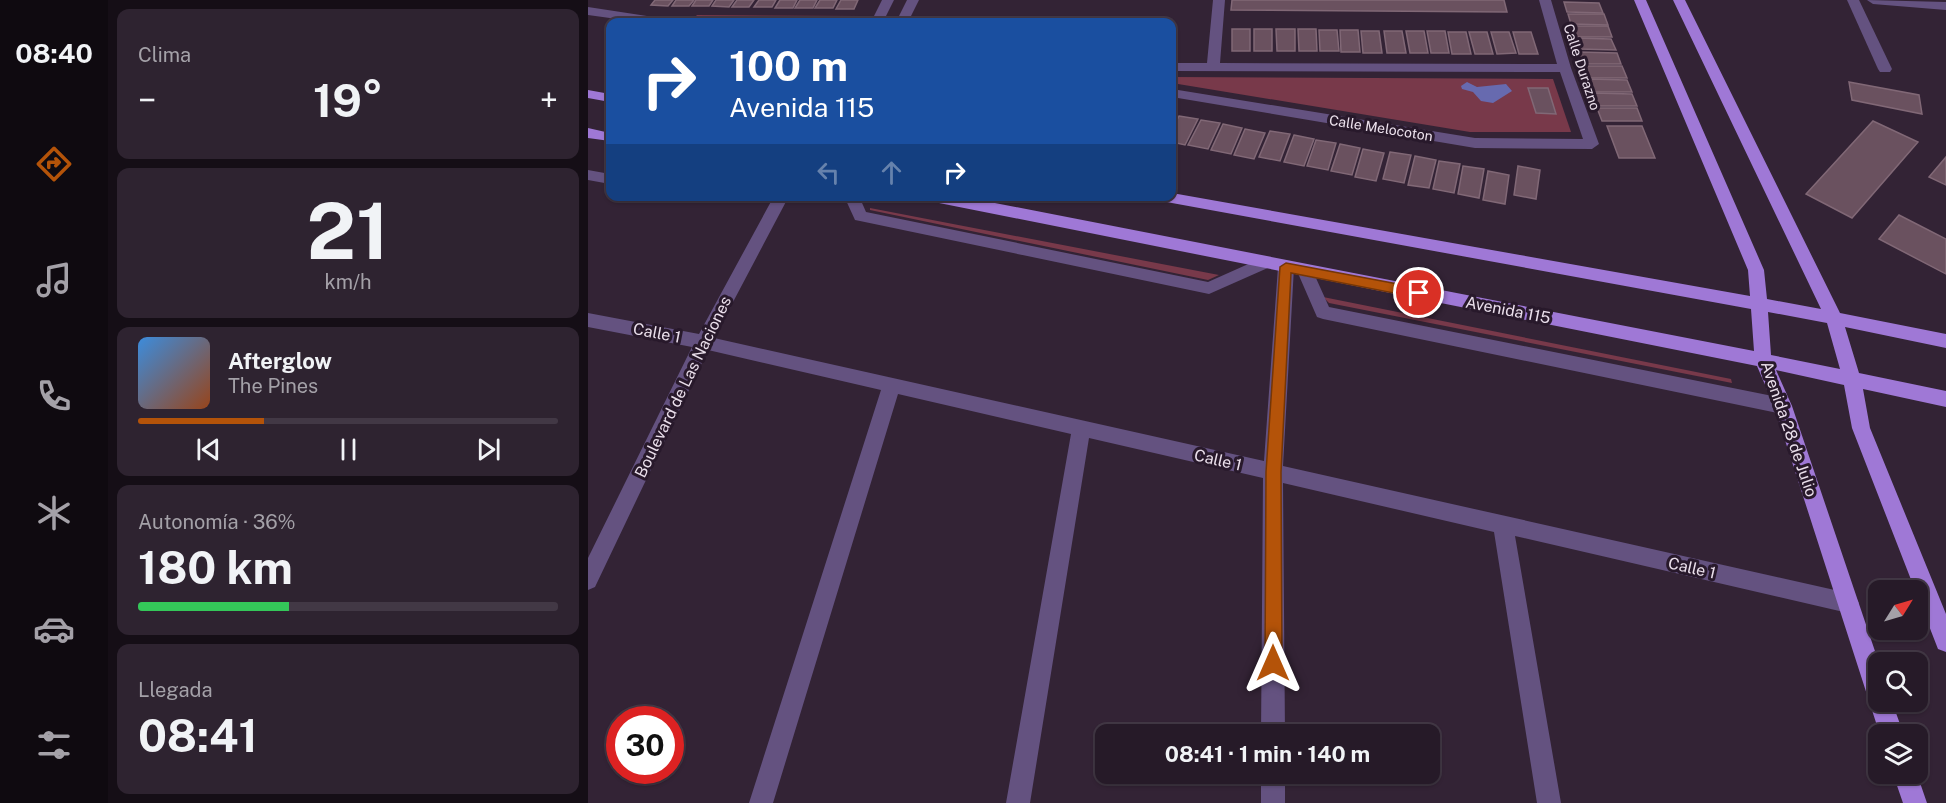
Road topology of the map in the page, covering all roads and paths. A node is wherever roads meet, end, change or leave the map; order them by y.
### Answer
1 (888, 0) edge
2 (913, 0) edge
3 (1219, 0) edge
4 (1545, 0) edge
5 (1640, 0) edge
6 (1678, 0) edge
7 (1853, 0) edge
8 (1873, 0) edge
9 (1946, 6) edge
10 (588, 11) edge
11 (634, 18) edge
12 (879, 18) edge
13 (904, 18) edge
14 (1176, 67) edge
15 (1213, 67) junction
16 (1565, 68) junction
17 (1885, 69) dead end
18 (588, 94) edge
19 (1176, 94) edge
20 (606, 97) edge
21 (588, 133) edge
22 (606, 135) edge
23 (1592, 144) joint
24 (588, 175) edge
25 (606, 178) edge
26 (1176, 199) edge
27 (779, 201) edge
28 (853, 201) edge
29 (954, 201) edge
30 (1264, 263) junction
31 (1295, 269) junction
32 (1759, 304) junction
33 (1834, 318) junction
34 (588, 320) edge
35 (1946, 341) edge
36 (703, 342) junction
37 (1763, 360) junction
38 (1852, 380) junction
39 (892, 385) junction
40 (1946, 399) edge
41 (1783, 406) junction
42 (1082, 428) junction
43 (1273, 472) junction
44 (1503, 525) junction
45 (588, 580) edge
46 (1848, 603) junction
47 (1946, 641) edge
48 (1868, 663) edge
49 (1273, 724) edge
50 (1273, 784) edge
51 (1908, 784) edge
52 (761, 803) edge
53 (1018, 803) edge
54 (1273, 803) edge
55 (1549, 803) edge
56 (1915, 803) edge

1 - 12 street
2 - 13 street
3 - 15 street
4 - 16 street, Calle Durazno
5 - 32 main road, Avenida 28 de Julio
6 - 33 main road
7 - 17 street
8 - 9 street
10 - 11 street
14 - 15 street
15 - 16 street
16 - 23 street, Calle Durazno
18 - 20 main road
19 - 23 street, Calle Melocoton
21 - 22 main road
24 - 25 street
26 - 32 main road
27 - 36 street, Boulevard de Las Naciones
28 - 30 street
29 - 30 main road, Avenida 115
30 - 31 main road, Avenida 115
31 - 37 main road, Avenida 115
31 - 41 street
31 - 43 street
32 - 33 main road
32 - 37 main road, Avenida 28 de Julio
33 - 35 main road
33 - 38 main road
34 - 36 street, Calle 1
36 - 39 street, Calle 1
36 - 45 street, Boulevard de Las Naciones
37 - 38 main road, Avenida 115
37 - 41 main road, Avenida 28 de Julio
38 - 40 main road, Avenida 115
38 - 47 main road
39 - 42 street, Calle 1
39 - 52 street
41 - 46 main road, Avenida 28 de Julio
42 - 43 street, Calle 1
42 - 53 street
43 - 44 street, Calle 1
43 - 49 street
44 - 46 street, Calle 1
44 - 55 street
46 - 48 main road, Avenida 28 de Julio
50 - 54 street
51 - 56 main road

